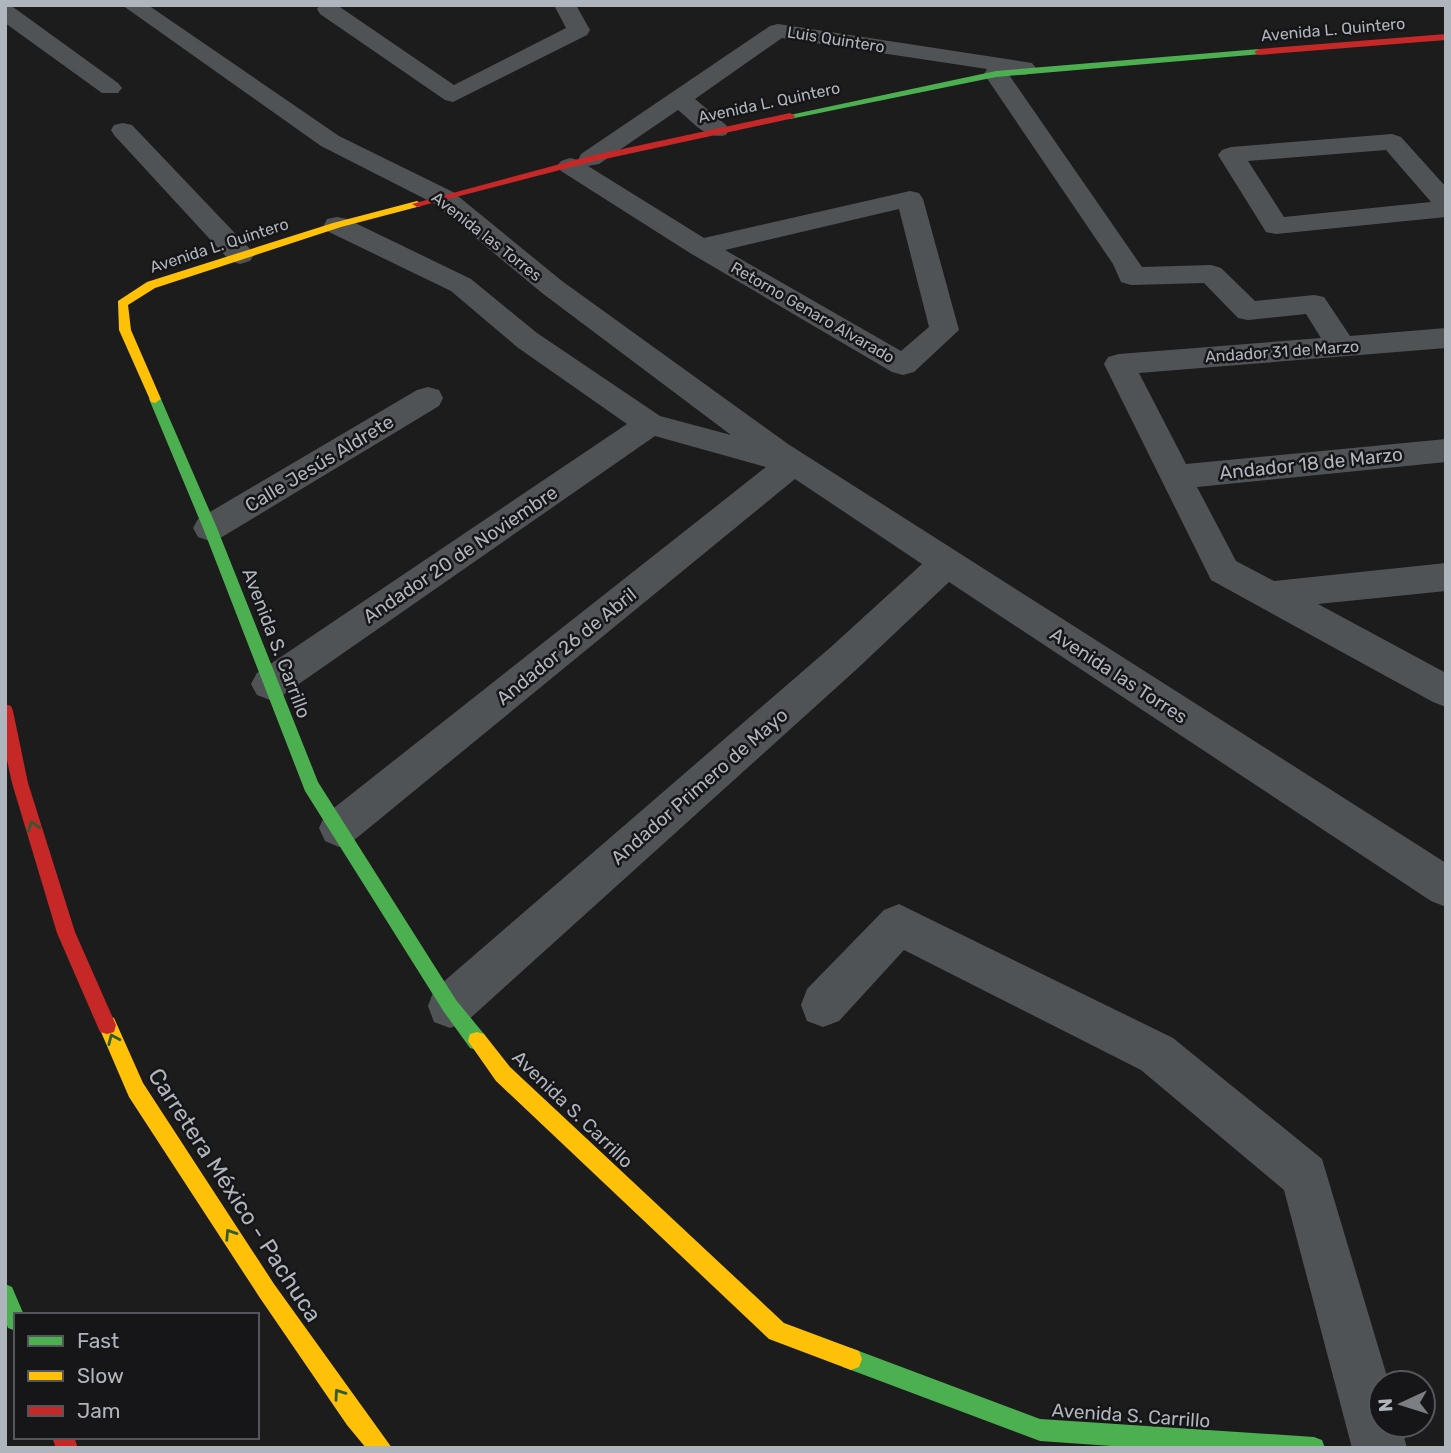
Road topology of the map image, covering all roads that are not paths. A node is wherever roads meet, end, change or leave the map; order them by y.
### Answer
1 (133, 5) edge
2 (365, 5) edge
3 (565, 5) edge
4 (5, 12) edge
5 (1446, 37) edge
6 (898, 49) junction
7 (1036, 70) junction
8 (996, 74) junction
9 (110, 88) dead end
10 (910, 90) junction
11 (679, 98) junction
12 (123, 130) dead end
13 (717, 130) junction
14 (580, 163) junction
15 (444, 198) junction
16 (1446, 203) edge
17 (1446, 209) edge
18 (337, 225) junction
19 (700, 247) junction
20 (240, 255) junction
21 (122, 304) joint
22 (1446, 338) edge
23 (1342, 346) junction
24 (428, 398) dead end
25 (650, 424) junction
26 (1446, 450) edge
27 (793, 463) junction
28 (1176, 477) junction
29 (210, 528) junction
30 (946, 563) junction
31 (1446, 577) edge
32 (1272, 595) junction
33 (270, 684) junction
34 (1446, 691) edge
35 (5, 711) edge
36 (339, 828) junction
37 (1446, 887) edge
38 (823, 1005) dead end
39 (450, 1006) junction
40 (5, 1294) edge
41 (14, 1315) edge
42 (382, 1448) edge
43 (1314, 1448) edge
44 (1380, 1448) edge

1 - 15 street, Avenida las Torres
2 - 3 street
4 - 9 street
5 - 7 main road, Avenida L. Quintero
6 - 7 street, Luis Quintero
6 - 10 street
6 - 11 street, Luis Quintero
7 - 8 main road, Avenida L. Quintero
8 - 10 main road, Avenida L. Quintero
8 - 23 street
10 - 13 main road, Avenida L. Quintero
11 - 13 street
11 - 14 street, Luis Quintero
12 - 20 street
13 - 14 main road, Avenida L. Quintero
14 - 15 main road, Avenida L. Quintero
14 - 19 street, Retorno Genaro Alvarado
15 - 18 main road, Avenida L. Quintero
15 - 27 street, Avenida las Torres
16 - 17 street
18 - 20 main road, Avenida L. Quintero
18 - 25 street, Avenida las Torres
19 - 19 street, Retorno Genaro Alvarado
20 - 21 main road, Avenida L. Quintero
21 - 29 main road, Avenida S. Carrillo
22 - 23 street, Andador 31 de Marzo
23 - 28 street, Andador 31 de Marzo
24 - 29 street, Calle Jesús Aldrete
25 - 27 street, Avenida las Torres
25 - 33 street, Andador 20 de Noviembre
26 - 28 street, Andador 18 de Marzo
27 - 30 street, Avenida las Torres
27 - 36 street, Andador 26 de Abril
28 - 32 street
29 - 33 main road, Avenida S. Carrillo
30 - 37 street, Avenida las Torres
30 - 39 street, Andador Primero de Mayo
31 - 32 street
32 - 34 street
33 - 36 main road, Avenida S. Carrillo
42 -> 35 main road, Carretera México - Pachuca
36 - 39 main road, Avenida S. Carrillo
38 - 44 street
39 - 43 main road, Avenida S. Carrillo
40 - 41 main road

